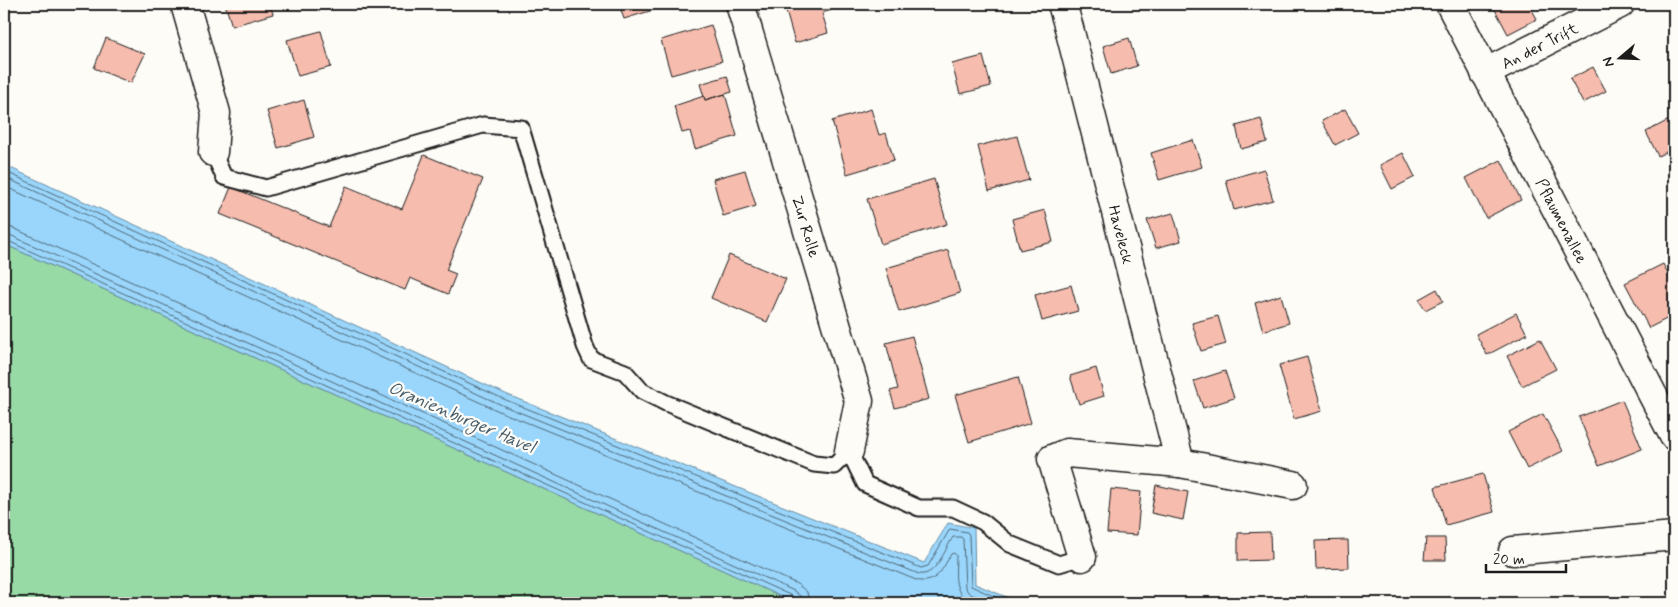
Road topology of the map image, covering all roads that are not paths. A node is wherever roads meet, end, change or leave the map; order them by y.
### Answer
1 (185, 4) edge
2 (740, 4) edge
3 (1062, 4) edge
4 (1450, 4) edge
5 (1620, 4) edge
6 (1485, 73) junction
7 (213, 152) joint
8 (1674, 436) edge
9 (849, 451) junction
10 (1180, 463) junction
11 (1293, 485) dead end
12 (1674, 536) edge
13 (1513, 552) dead end
14 (1082, 557) joint

1 - 7 street
2 - 9 street, Zur Rolle
3 - 10 street, Haveleck
4 - 6 street, Pflaumenallee
5 - 6 street, An der Trift
6 - 8 street, Pflaumenallee
7 - 9 lane
9 - 14 lane
10 - 11 street
10 - 14 street
12 - 13 street

